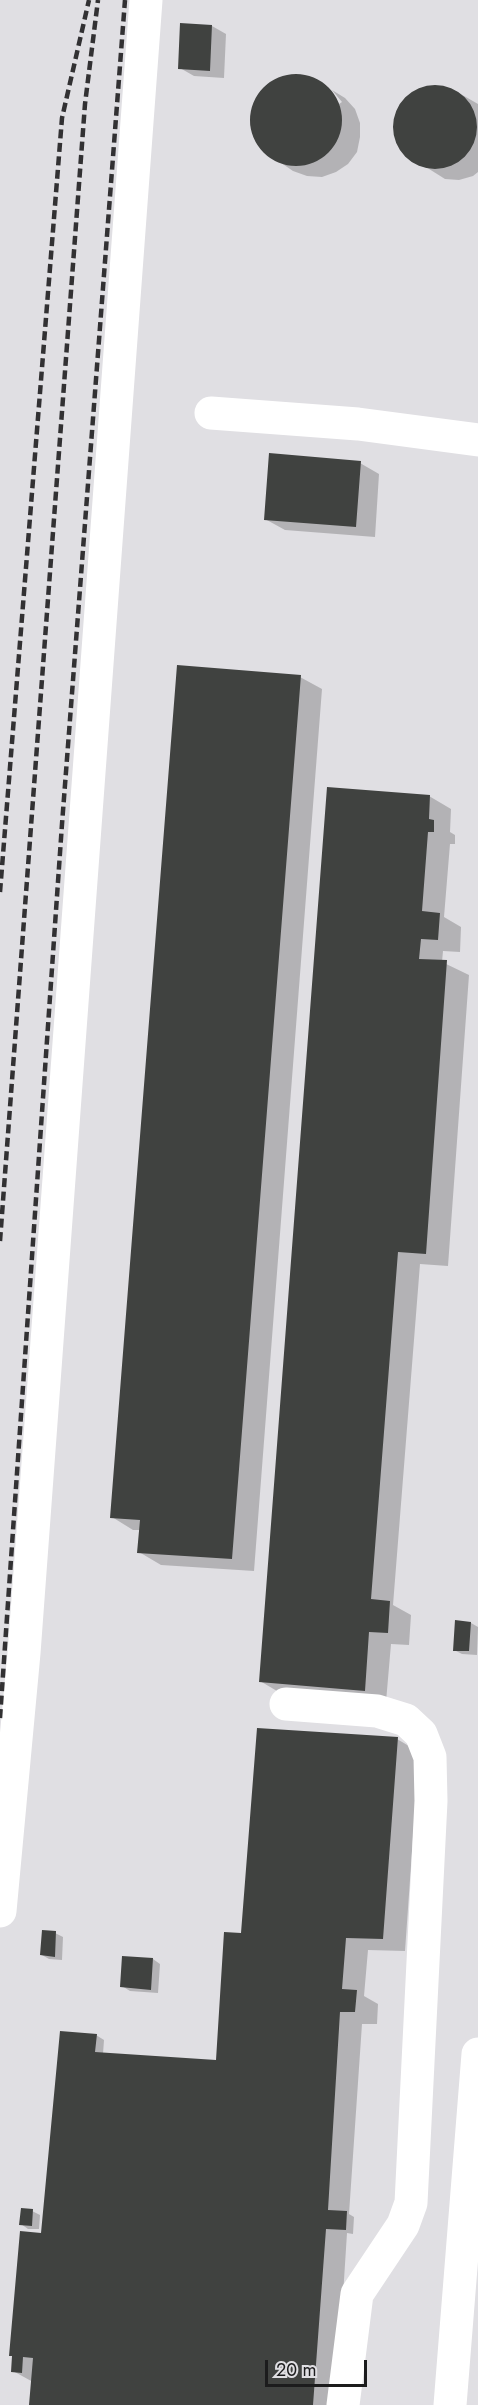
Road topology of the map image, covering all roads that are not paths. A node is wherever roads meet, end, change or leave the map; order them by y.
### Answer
1 (146, 0) edge
2 (211, 413) dead end
3 (478, 440) edge
4 (286, 1704) dead end
5 (0, 1911) edge
6 (478, 2054) edge
7 (344, 2405) edge
8 (450, 2405) edge

1 - 5 lane
2 - 3 lane
4 - 7 lane
6 - 8 lane

